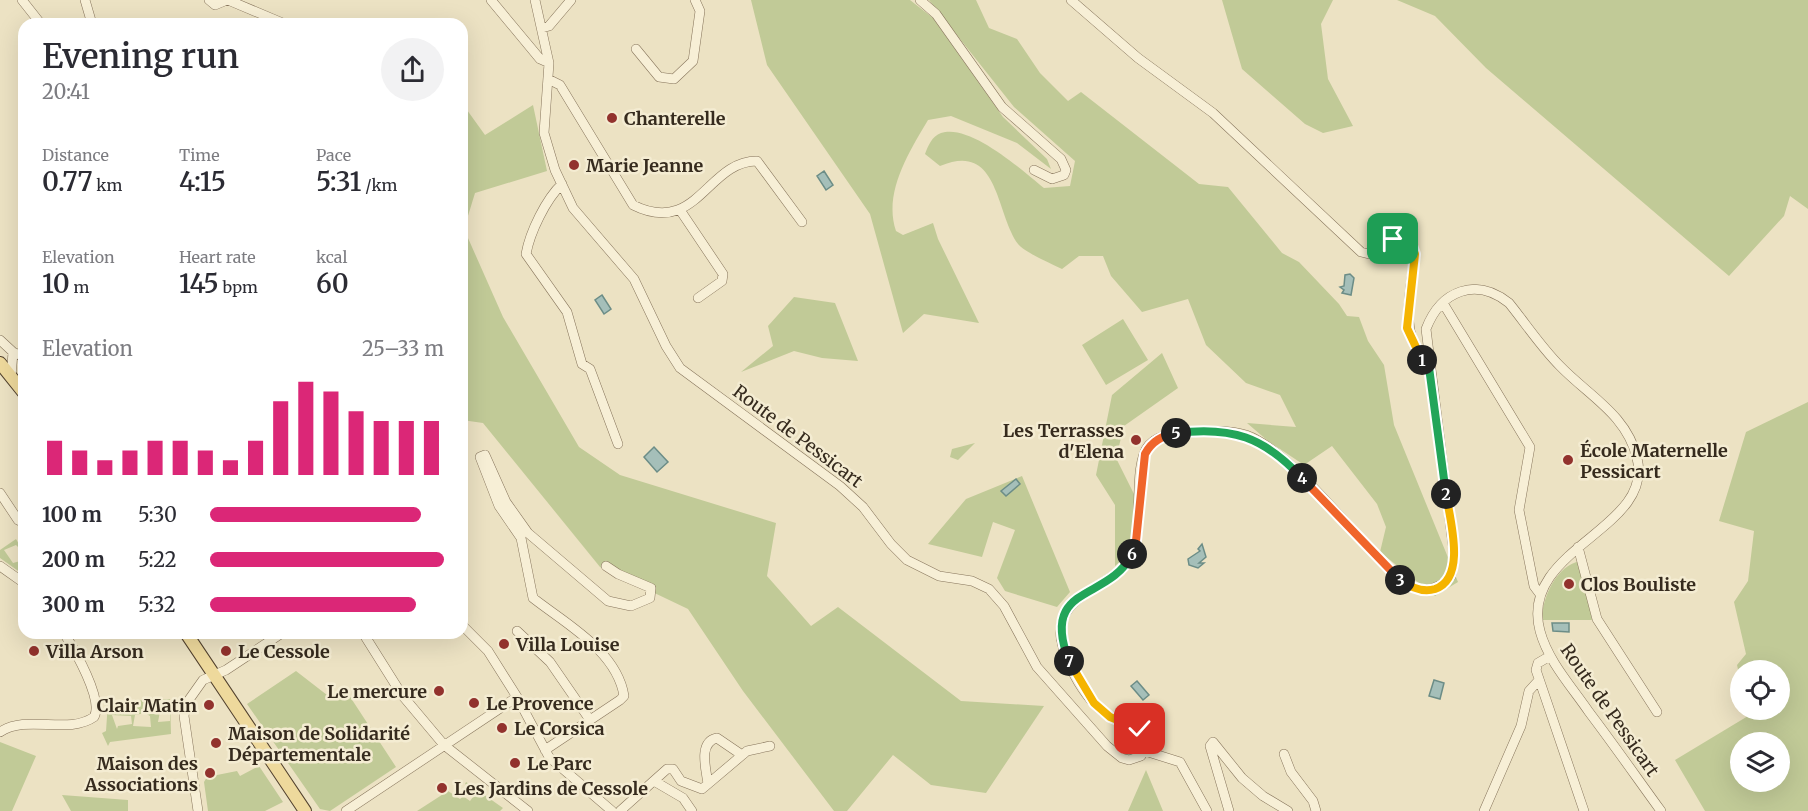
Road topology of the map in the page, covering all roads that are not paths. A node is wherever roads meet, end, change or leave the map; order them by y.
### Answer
1 (22, 0) edge
2 (85, 0) edge
3 (209, 0) edge
4 (228, 0) edge
5 (491, 0) edge
6 (535, 0) edge
7 (571, 0) edge
8 (695, 0) edge
9 (920, 0) edge
10 (1071, 0) edge
11 (36, 18) edge
12 (90, 18) edge
13 (271, 18) edge
14 (542, 28) junction
15 (636, 49) dead end
16 (549, 63) junction
17 (548, 79) junction
18 (1034, 170) dead end
19 (562, 184) junction
20 (680, 210) junction
21 (802, 222) dead end
22 (698, 298) dead end
23 (1443, 303) junction
24 (0, 340) edge
25 (13, 352) junction
26 (18, 354) edge
27 (1428, 360) junction
28 (0, 363) edge
29 (11, 377) junction
30 (18, 386) edge
31 (618, 444) dead end
32 (0, 493) edge
33 (18, 518) edge
34 (1578, 547) junction
35 (0, 566) edge
36 (606, 566) dead end
37 (18, 580) edge
38 (1540, 594) junction
39 (468, 631) edge
40 (517, 631) dead end
41 (67, 639) edge
42 (190, 639) edge
43 (272, 639) edge
44 (367, 639) edge
45 (1550, 656) junction
46 (214, 675) junction
47 (1539, 680) junction
48 (518, 697) junction
49 (1657, 712) dead end
50 (590, 720) junction
51 (1, 730) edge
52 (444, 745) junction
53 (770, 746) dead end
54 (545, 750) junction
55 (1145, 751) junction
56 (1284, 754) dead end
57 (742, 755) junction
58 (654, 782) junction
59 (708, 784) junction
60 (198, 811) edge
61 (305, 811) edge
62 (346, 811) edge
63 (528, 811) edge
64 (612, 811) edge
65 (620, 811) edge
66 (692, 811) edge
67 (1207, 811) edge
68 (1229, 811) edge
69 (1288, 811) edge
70 (1316, 811) edge
71 (1484, 811) edge
72 (1584, 811) edge
73 (1661, 811) edge

1 - 11 street
2 - 12 street
3 - 4 street
4 - 13 street
5 - 16 street
6 - 14 street, Route de Pessicart
7 - 14 street
8 - 15 street
9 - 18 street
10 - 27 street
14 - 16 street, Route de Pessicart
16 - 17 street, Route de Pessicart
17 - 19 street, Route de Pessicart
17 - 20 street
19 - 31 street
19 - 55 street, Route de Pessicart
20 - 21 street
20 - 22 street
23 - 27 street
23 - 34 street
23 - 38 street
24 - 25 street
25 - 26 street
25 - 29 street
27 - 55 street
28 - 29 main road
29 - 30 main road
32 - 33 street
34 - 38 street
34 - 49 street
35 - 37 street
36 - 50 street
38 - 45 street, Route de Pessicart
39 - 48 street
40 - 50 street
41 - 51 street
42 - 46 main road
43 - 46 street
44 - 52 street
45 - 47 street
45 - 73 street, Route de Pessicart
46 - 60 street
46 - 61 main road
47 - 71 street
47 - 72 street
48 - 52 street
48 - 54 street
50 - 54 street
52 - 62 street
52 - 63 street
53 - 57 street
54 - 64 street
55 - 67 street
56 - 70 street
57 - 59 street
57 - 59 street
58 - 59 street
58 - 65 street
58 - 66 street
68 - 69 street

